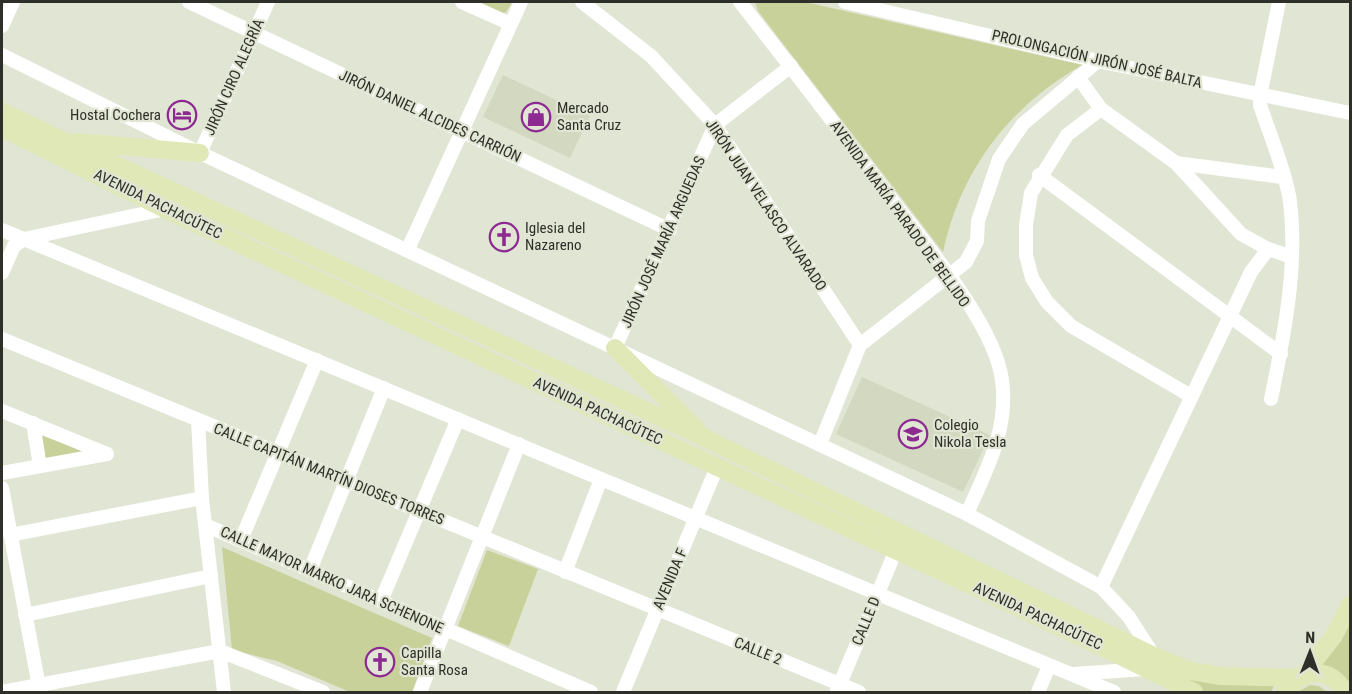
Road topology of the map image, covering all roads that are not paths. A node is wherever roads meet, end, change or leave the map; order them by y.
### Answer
1 (13, 2) edge
2 (189, 2) edge
3 (268, 2) edge
4 (462, 2) edge
5 (521, 2) edge
6 (582, 2) edge
7 (740, 2) edge
8 (845, 2) edge
9 (1279, 2) edge
10 (511, 24) junction
11 (2, 26) edge
12 (254, 32) junction
13 (2, 55) edge
14 (1098, 60) junction
15 (791, 66) junction
16 (1078, 77) junction
17 (1260, 96) junction
18 (1101, 109) junction
19 (2, 112) edge
20 (1350, 113) edge
21 (715, 125) junction
22 (2, 128) edge
23 (462, 131) junction
24 (62, 140) junction
25 (200, 153) junction
26 (1176, 163) junction
27 (1040, 175) junction
28 (1282, 177) junction
29 (165, 209) junction
30 (2, 230) edge
31 (670, 230) junction
32 (24, 239) junction
33 (408, 249) junction
34 (1268, 249) junction
35 (1292, 257) junction
36 (2, 273) edge
37 (950, 277) junction
38 (1230, 315) junction
39 (2, 339) edge
40 (860, 345) junction
41 (615, 348) junction
42 (1281, 354) junction
43 (317, 360) junction
44 (384, 388) junction
45 (1191, 396) junction
46 (1271, 399) dead end
47 (2, 411) edge
48 (458, 419) junction
49 (198, 420) junction
50 (33, 423) junction
51 (707, 439) junction
52 (519, 444) junction
53 (820, 444) junction
54 (278, 453) junction
55 (40, 466) junction
56 (717, 466) junction
57 (2, 473) edge
58 (601, 479) junction
59 (346, 481) junction
60 (2, 488) edge
61 (202, 498) junction
62 (418, 511) junction
63 (967, 514) junction
64 (695, 518) junction
65 (205, 525) junction
66 (10, 535) junction
67 (482, 537) junction
68 (241, 540) junction
69 (896, 550) junction
70 (310, 570) junction
71 (565, 572) junction
72 (212, 576) junction
73 (1101, 587) junction
74 (877, 594) junction
75 (381, 601) junction
76 (1350, 605) edge
77 (657, 610) junction
78 (25, 615) junction
79 (445, 629) junction
80 (220, 651) junction
81 (1151, 662) junction
82 (1049, 666) junction
83 (1069, 674) junction
84 (1301, 677) junction
85 (838, 688) edge
86 (40, 689) edge
87 (2, 692) edge
88 (224, 693) edge
89 (323, 693) edge
90 (420, 693) edge
91 (591, 693) edge
92 (623, 693) edge
93 (860, 693) edge
94 (1038, 693) edge
95 (1114, 693) edge
96 (1194, 693) edge
97 (1285, 693) edge
98 (1345, 693) edge

1 - 11 street
2 - 12 street, JIRÓN DANIEL ALCIDES CARRIÓN
3 - 12 street, JIRÓN CIRO ALEGRÍA
4 - 10 street
5 - 10 street
6 - 21 street, JIRÓN JUAN VELASCO ALVARADO
7 - 15 street, AVENIDA MARÍA PARADO DE BELLIDO
8 - 14 street, PROLONGACIÓN JIRÓN JOSÉ BALTA
9 - 17 street
10 - 23 street
12 - 23 street, JIRÓN DANIEL ALCIDES CARRIÓN
12 - 25 street, JIRÓN CIRO ALEGRÍA
13 - 25 street, AVENIDA PACHACÚTEC
14 - 16 street
14 - 17 street, PROLONGACIÓN JIRÓN JOSÉ BALTA
15 - 21 street, JIRÓN JOSÉ MARÍA ARGUEDAS
15 - 37 street, AVENIDA MARÍA PARADO DE BELLIDO
16 - 18 street
16 - 37 street
17 - 20 street, PROLONGACIÓN JIRÓN JOSÉ BALTA
17 - 28 street
18 - 26 street
18 - 27 street
19 - 24 main road, AVENIDA PACHACÚTEC
21 - 31 street, JIRÓN JOSÉ MARÍA ARGUEDAS
21 - 40 street, JIRÓN JUAN VELASCO ALVARADO
22 - 29 main road, AVENIDA PACHACÚTEC
23 - 31 street, JIRÓN DANIEL ALCIDES CARRIÓN
23 - 33 street
24 - 25 main road
24 - 51 main road, AVENIDA PACHACÚTEC
25 - 33 street, AVENIDA PACHACÚTEC
26 - 28 street
26 - 34 street
27 - 38 street
27 - 45 street
28 - 35 street
29 - 32 street
29 - 56 main road, AVENIDA PACHACÚTEC
30 - 32 street
31 - 41 street, JIRÓN JOSÉ MARÍA ARGUEDAS
32 - 36 street
32 - 43 street
33 - 41 street, AVENIDA PACHACÚTEC
34 - 35 street
34 - 38 street
35 - 42 street
37 - 40 street
37 - 63 street, AVENIDA MARÍA PARADO DE BELLIDO
38 - 42 street
38 - 45 street
39 - 49 street, CALLE CAPITÁN MARTÍN DIOSES TORRES
40 - 53 street
41 - 51 main road
41 - 53 street, AVENIDA PACHACÚTEC
42 - 46 street
43 - 44 street
43 - 54 street
44 - 48 street
44 - 59 street
45 - 73 street
47 - 50 street
48 - 52 street
48 - 62 street
49 - 54 street, CALLE CAPITÁN MARTÍN DIOSES TORRES
49 - 61 street
50 - 55 street
50 - 55 street
51 - 81 main road, AVENIDA PACHACÚTEC
52 - 58 street
52 - 67 street
53 - 63 street, AVENIDA PACHACÚTEC
54 - 59 street, CALLE CAPITÁN MARTÍN DIOSES TORRES
54 - 68 street
55 - 57 street
56 - 64 street, AVENIDA F
56 - 69 main road, AVENIDA PACHACÚTEC
58 - 64 street
58 - 71 street
59 - 62 street, CALLE CAPITÁN MARTÍN DIOSES TORRES
59 - 70 street
60 - 66 street
61 - 65 street
61 - 66 street
62 - 67 street, CALLE CAPITÁN MARTÍN DIOSES TORRES
62 - 75 street
63 - 73 street, AVENIDA PACHACÚTEC
64 - 74 street
64 - 77 street, AVENIDA F
65 - 68 street, CALLE MAYOR MARKO JARA SCHENONE
65 - 72 street
66 - 78 street
67 - 71 street, CALLE CAPITÁN MARTÍN DIOSES TORRES
67 - 79 street
68 - 70 street, CALLE MAYOR MARKO JARA SCHENONE
69 - 74 street, CALLE D
69 - 81 main road, AVENIDA PACHACÚTEC
70 - 75 street, CALLE MAYOR MARKO JARA SCHENONE
71 - 77 street, CALLE CAPITÁN MARTÍN DIOSES TORRES
72 - 78 street
72 - 80 street
73 - 81 street, AVENIDA PACHACÚTEC
74 - 82 street
74 - 85 street, CALLE D
75 - 79 street, CALLE MAYOR MARKO JARA SCHENONE
76 - 84 main road
77 - 85 street, CALLE 2
77 - 92 street, AVENIDA F
78 - 86 street
79 - 90 street
79 - 91 street, CALLE MAYOR MARKO JARA SCHENONE
80 - 86 street
80 - 88 street
80 - 89 street
81 - 83 street
81 - 84 main road, AVENIDA PACHACÚTEC
81 - 96 main road, AVENIDA PACHACÚTEC
82 - 83 street
82 - 94 street
83 - 95 street
84 - 97 main road
84 - 98 main road, AVENIDA PACHACÚTEC
85 - 93 street, CALLE 2
86 - 87 street

